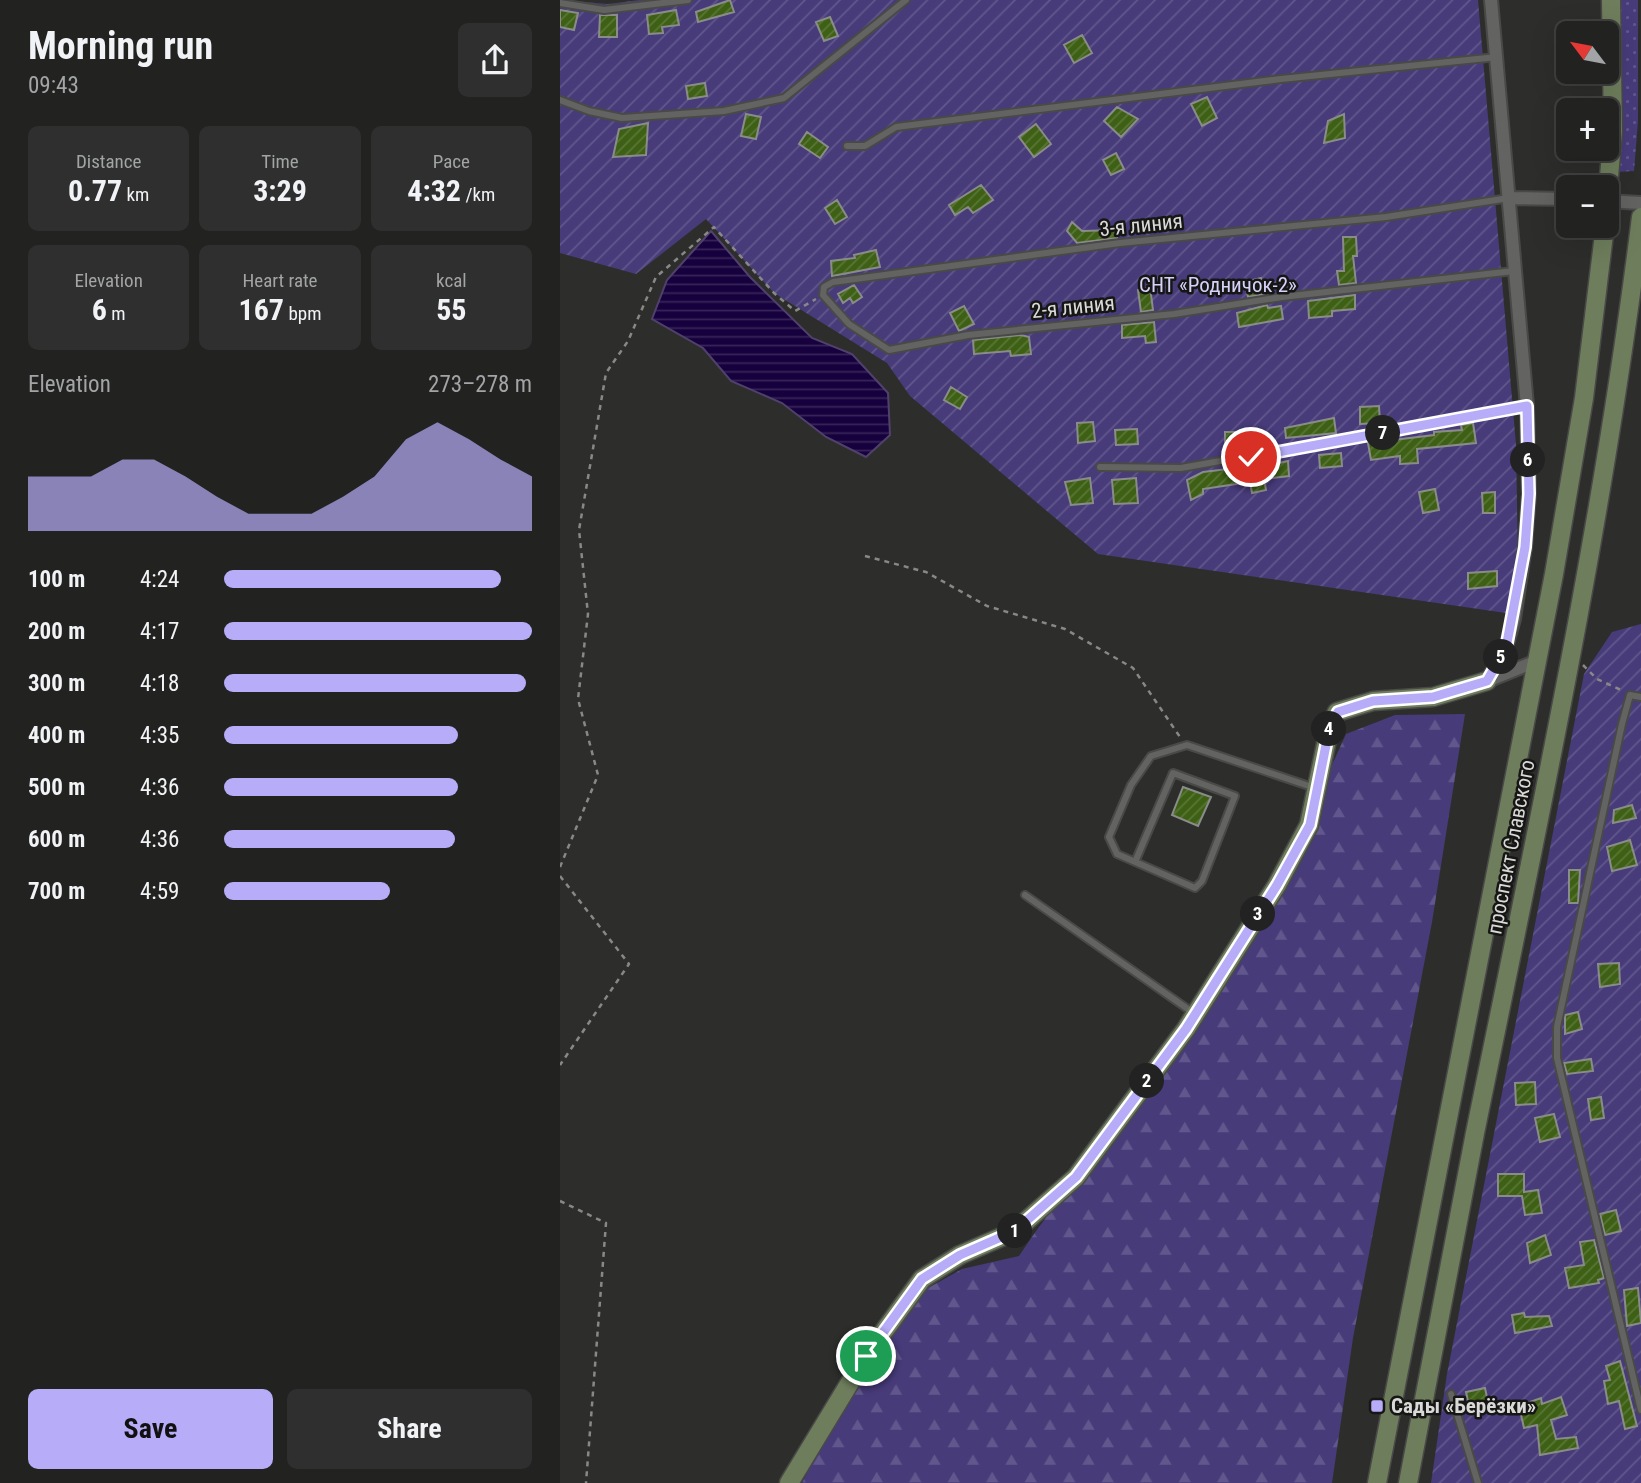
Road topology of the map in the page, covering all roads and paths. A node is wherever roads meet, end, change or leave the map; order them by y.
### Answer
1 (688, 0) edge
2 (906, 0) edge
3 (1491, 0) edge
4 (1611, 0) edge
5 (560, 2) edge
6 (1497, 57) junction
7 (560, 100) edge
8 (847, 146) dead end
9 (1609, 175) edge
10 (1511, 198) junction
11 (1556, 199) edge
12 (1641, 203) edge
13 (1619, 204) edge
14 (1641, 217) edge
15 (1604, 238) edge
16 (1517, 270) junction
17 (823, 295) junction
18 (1527, 406) junction
19 (1100, 467) dead end
20 (865, 556) dead end
21 (1537, 661) junction
22 (1570, 663) junction
23 (1487, 681) junction
24 (1630, 695) junction
25 (1641, 697) edge
26 (1187, 745) junction
27 (1317, 788) junction
28 (1135, 862) junction
29 (560, 867) edge
30 (560, 876) edge
31 (1025, 895) dead end
32 (1195, 1014) junction
33 (560, 1065) edge
34 (560, 1201) edge
35 (1451, 1394) dead end
36 (1641, 1409) edge
37 (586, 1483) edge
38 (789, 1483) edge
39 (1377, 1483) edge
40 (1408, 1483) edge
41 (1479, 1483) edge

1 - 5 lane
2 - 7 lane
3 - 6 street
4 - 9 main road
6 - 8 lane
6 - 10 street
10 - 11 street
10 - 16 street
10 - 17 lane, 3-я линия
12 - 13 street
14 - 22 main road, проспект Славского
15 - 21 main road, проспект Славского
16 - 17 lane, 2-я линия
16 - 18 street
17 - 29 path
18 - 19 lane
18 - 23 street
20 - 26 path
21 - 23 street
21 - 39 main road, проспект Славского
22 - 24 path
22 - 40 main road, проспект Славского
23 - 27 main road
24 - 25 lane
24 - 36 lane
26 - 27 lane
26 - 28 lane
27 - 32 main road
28 - 28 lane
30 - 33 path
31 - 32 lane
32 - 38 main road
34 - 37 path
35 - 41 lane

